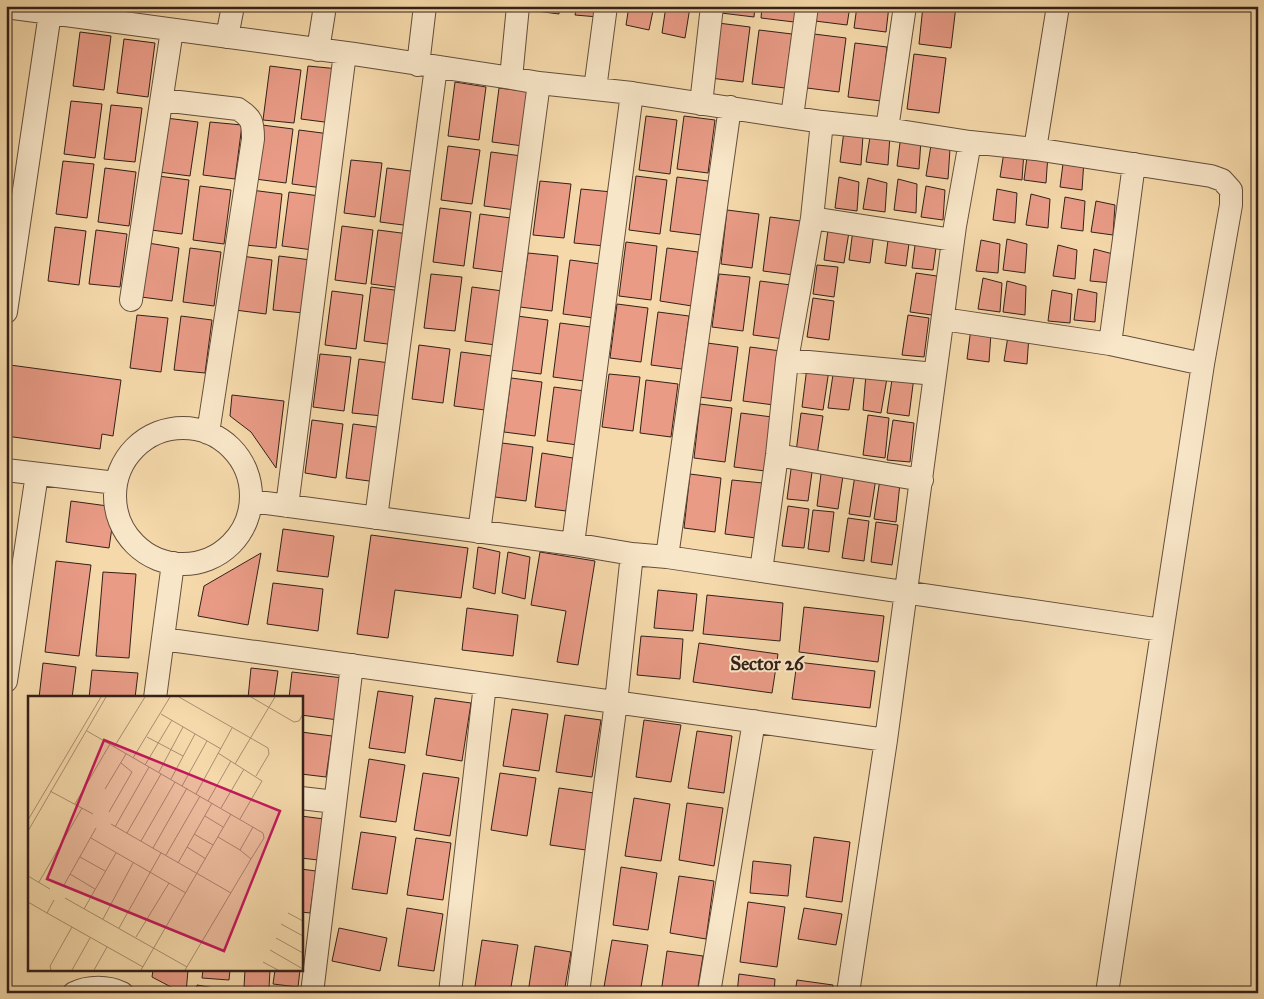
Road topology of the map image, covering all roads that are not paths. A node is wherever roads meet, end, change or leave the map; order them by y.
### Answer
1 (233, 6) edge
2 (325, 6) edge
3 (425, 6) edge
4 (518, 6) edge
5 (606, 6) edge
6 (712, 6) edge
7 (807, 6) edge
8 (905, 6) edge
9 (1058, 6) edge
10 (6, 7) edge
11 (83, 12) edge
12 (50, 13) junction
13 (172, 30) junction
14 (227, 37) junction
15 (318, 50) junction
16 (345, 53) junction
17 (427, 66) junction
18 (511, 78) junction
19 (539, 83) junction
20 (595, 89) junction
21 (632, 93) junction
22 (162, 100) junction
23 (700, 104) junction
24 (730, 107) junction
25 (792, 117) junction
26 (822, 122) junction
27 (887, 129) junction
28 (970, 142) junction
29 (1035, 149) junction
30 (1134, 164) junction
31 (812, 218) junction
32 (953, 240) junction
33 (131, 300) dead end
34 (6, 312) edge
35 (943, 319) junction
36 (1110, 344) junction
37 (788, 360) junction
38 (1203, 364) junction
39 (935, 374) junction
40 (208, 433) junction
41 (777, 455) junction
42 (6, 470) edge
43 (37, 474) junction
44 (922, 480) junction
45 (116, 483) junction
46 (251, 501) junction
47 (287, 506) junction
48 (376, 518) junction
49 (480, 532) junction
50 (573, 544) junction
51 (632, 554) junction
52 (667, 557) junction
53 (173, 564) junction
54 (761, 571) junction
55 (906, 594) junction
56 (1162, 630) junction
57 (163, 638) junction
58 (352, 665) junction
59 (6, 681) edge
60 (485, 684) junction
61 (155, 696) edge
62 (616, 702) junction
63 (754, 722) junction
64 (886, 740) junction
65 (302, 798) edge
66 (335, 802) junction
67 (310, 937) edge
68 (119, 984) edge
69 (74, 993) edge
70 (312, 993) edge
71 (450, 993) edge
72 (578, 993) edge
73 (709, 993) edge
74 (848, 993) edge
75 (1106, 993) edge

1 - 14 street
2 - 15 street
3 - 17 street
4 - 18 street
5 - 20 street
6 - 23 street
7 - 25 street
8 - 27 street
9 - 29 street
10 - 12 street
11 - 12 street
11 - 13 street
12 - 34 street
13 - 14 street
13 - 22 street
14 - 15 street
15 - 16 street
16 - 17 street
16 - 47 street
17 - 18 street
17 - 48 street
18 - 19 street
19 - 20 street
19 - 49 street
20 - 21 street
21 - 23 street
21 - 50 street
22 - 33 street
22 - 40 street
23 - 24 street
24 - 25 street
24 - 52 street
25 - 26 street
26 - 27 street
26 - 31 street
27 - 28 street
28 - 29 street
28 - 32 street
29 - 30 street
30 - 36 street
30 - 38 street
31 - 32 street
31 - 37 street
32 - 35 street
35 - 36 street
35 - 39 street
36 - 38 street
37 - 39 street
37 - 41 street
38 - 56 street
39 - 44 street
40 - 45 street
40 - 46 street
41 - 44 street
41 - 54 street
42 - 43 street
43 - 45 street
43 - 59 street
44 - 55 street
45 - 53 street
46 - 47 street
46 - 53 street
47 - 48 street
48 - 49 street
49 - 50 street
50 - 51 street
51 - 52 street
51 - 62 street
52 - 54 street
53 - 57 street
54 - 55 street
55 - 56 street
55 - 64 street
56 - 75 street
57 - 58 street
57 - 61 street
58 - 60 street
58 - 66 street
60 - 62 street
60 - 71 street
62 - 63 street
62 - 72 street
63 - 64 street
63 - 73 street
64 - 74 street
65 - 66 street
66 - 67 street
67 - 70 street
68 - 69 street

